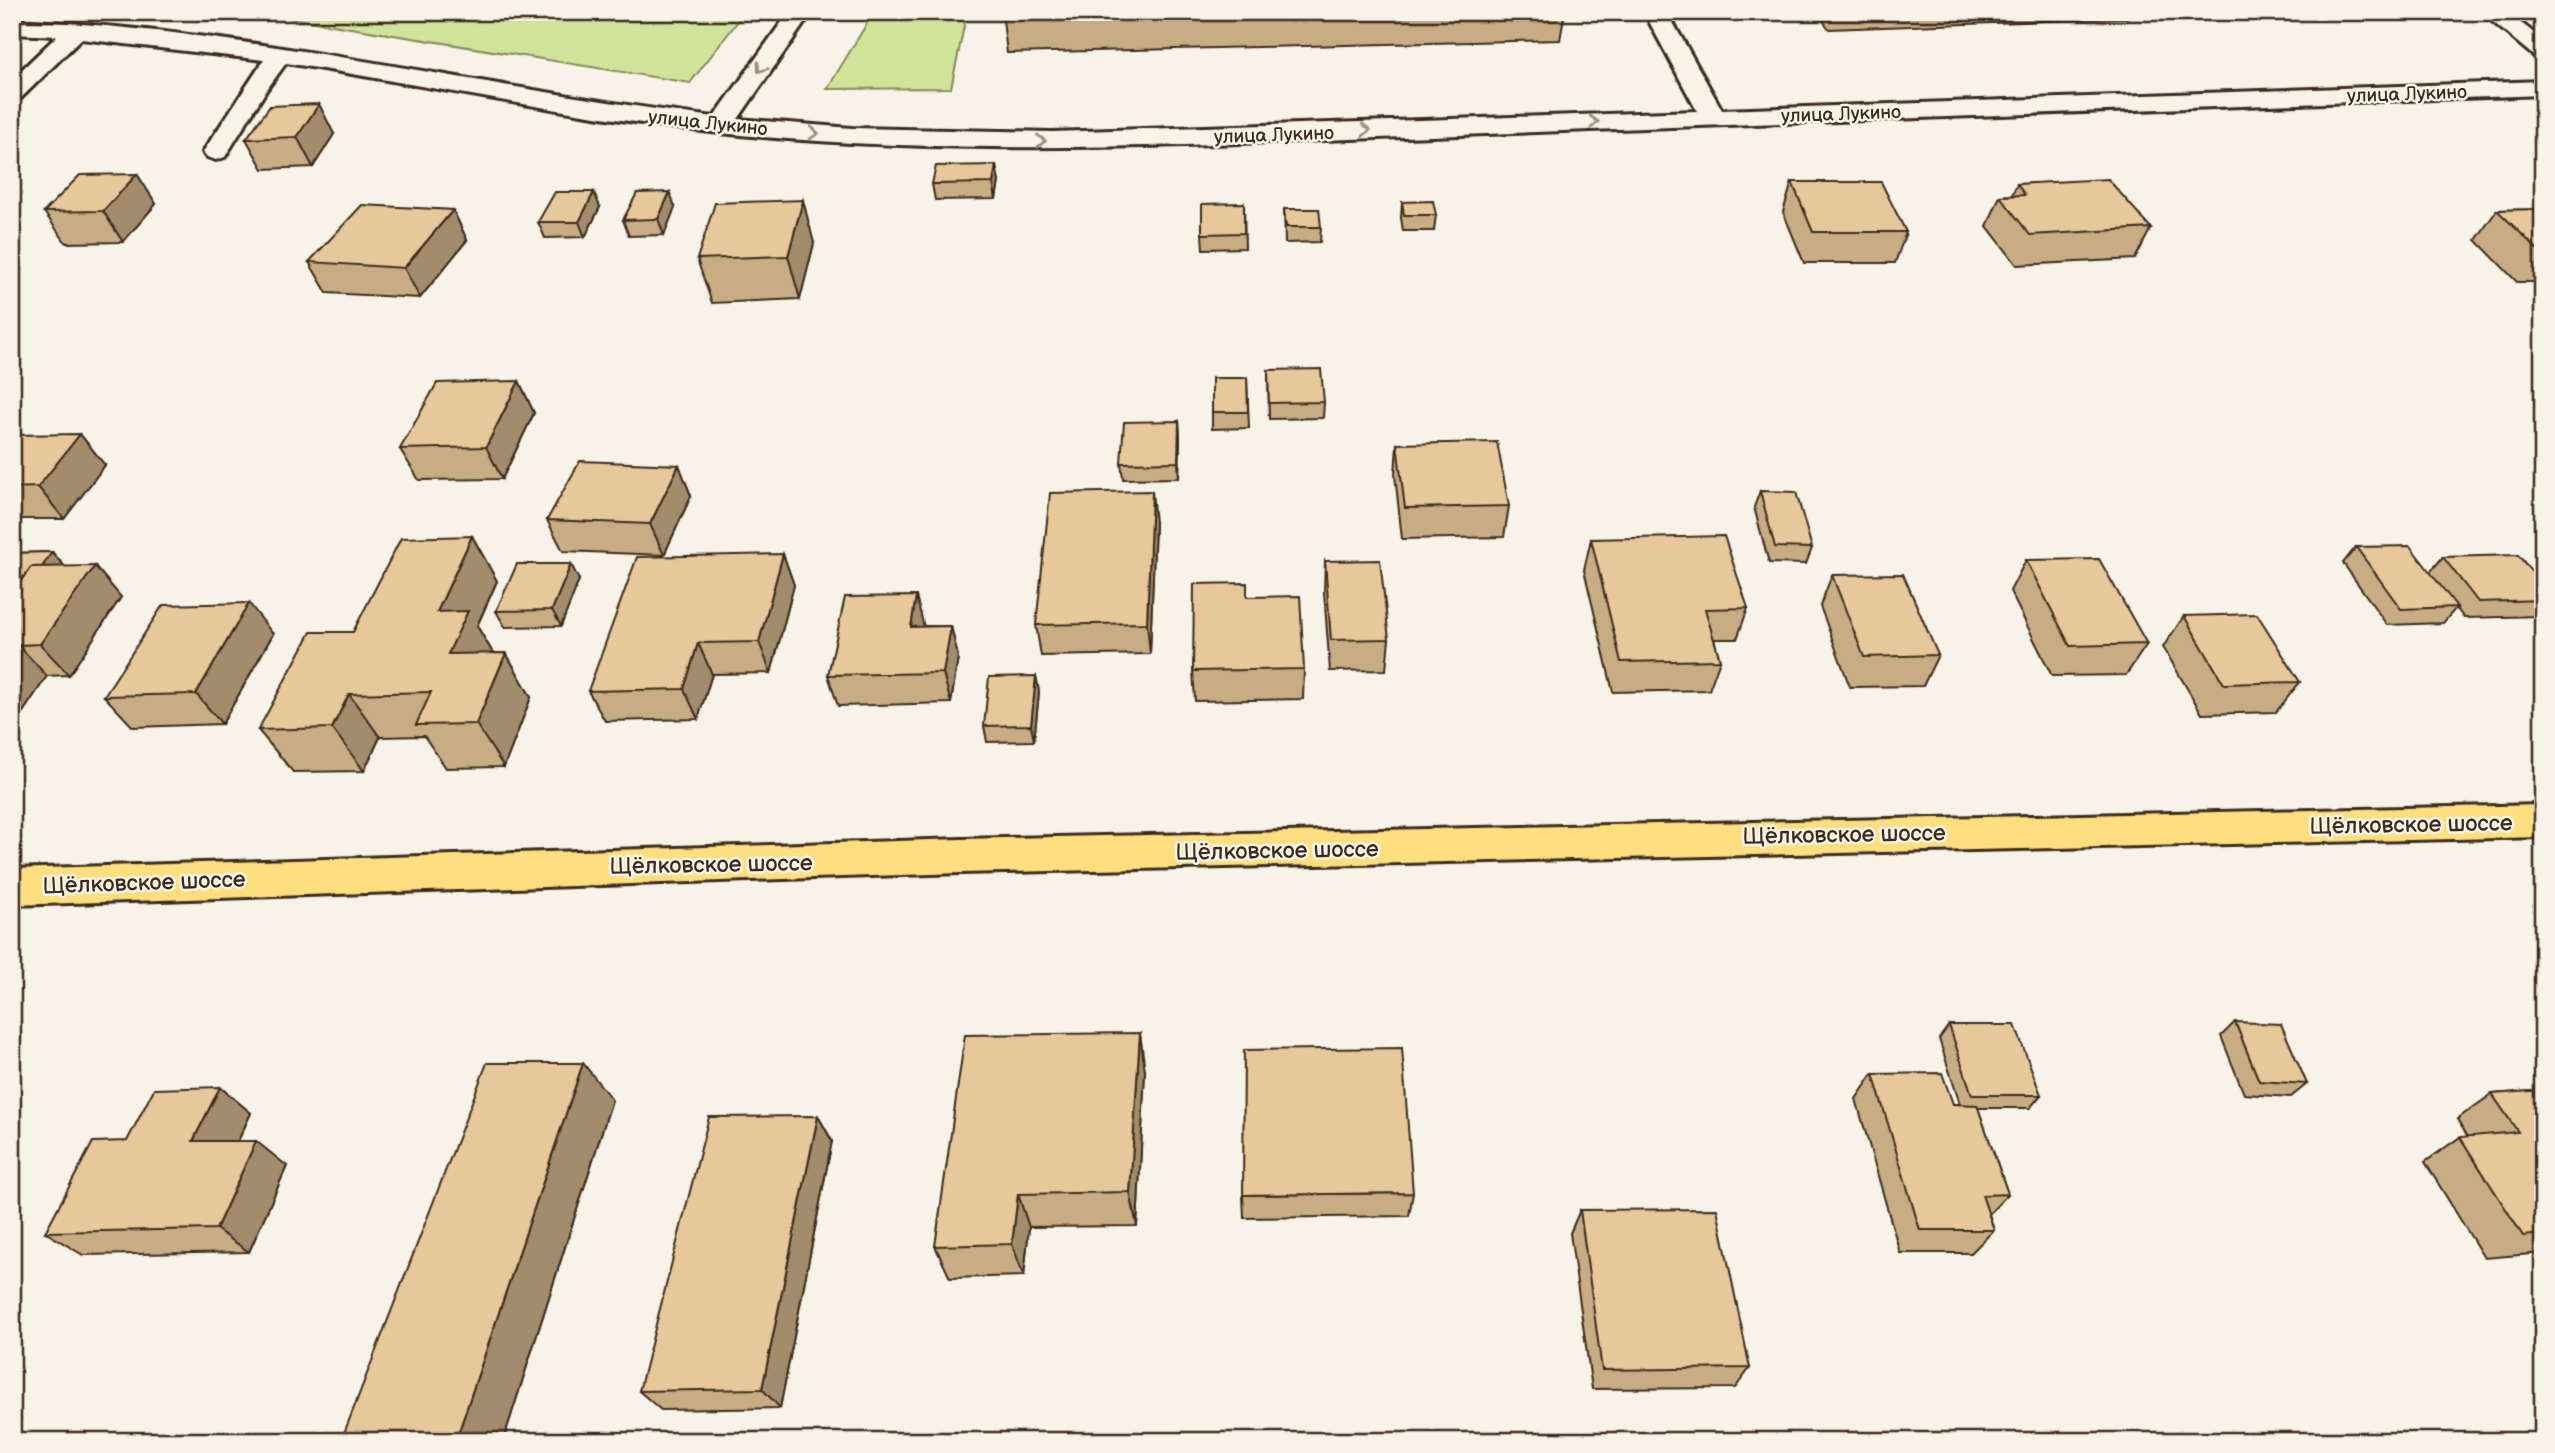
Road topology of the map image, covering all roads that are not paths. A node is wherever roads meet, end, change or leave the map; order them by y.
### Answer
1 (801, 12) edge
2 (1655, 12) edge
3 (2492, 12) edge
4 (12, 27) edge
5 (76, 31) junction
6 (2543, 52) edge
7 (281, 54) junction
8 (2543, 88) edge
9 (12, 93) edge
10 (1713, 117) junction
11 (721, 125) junction
12 (216, 152) dead end
13 (2543, 821) edge
14 (12, 887) edge

1 -> 11 street
2 - 10 street
3 - 6 street
4 - 5 street, улица Лукино
5 - 7 street, улица Лукино
5 - 9 street
7 - 11 street, улица Лукино
7 - 12 street
8 - 10 street, улица Лукино
11 -> 10 street, улица Лукино
13 - 14 main road, Щёлковское шоссе

